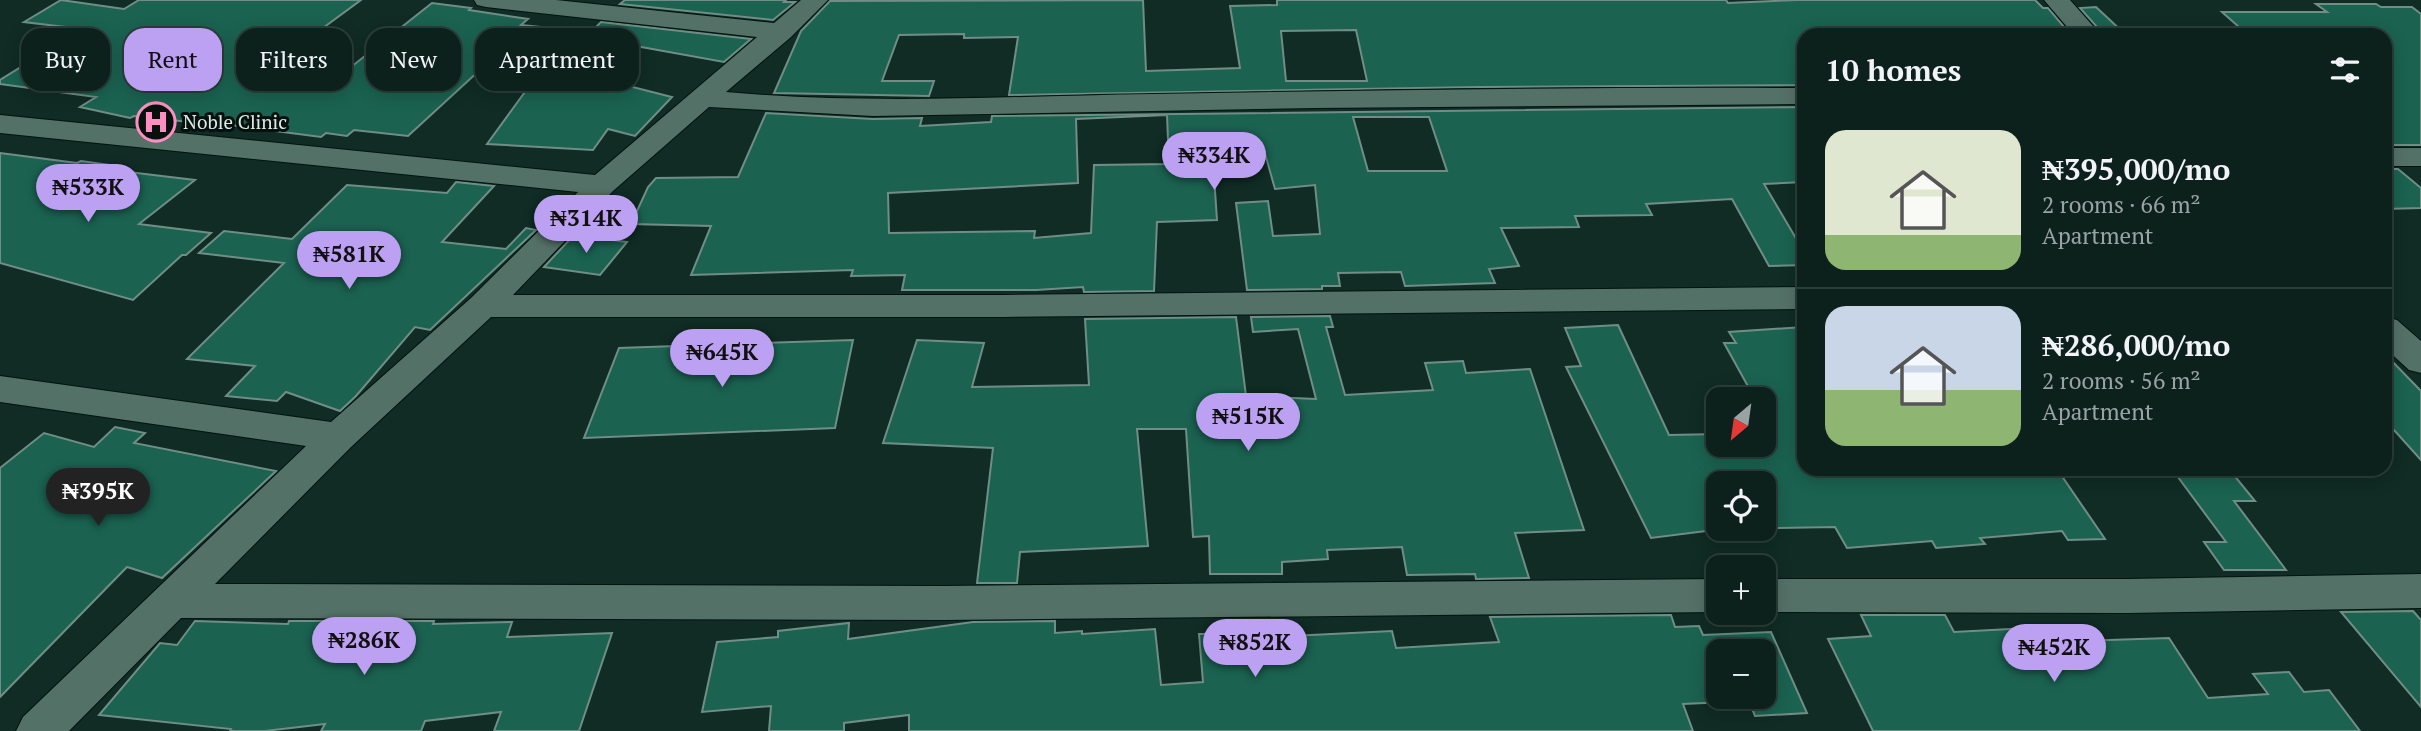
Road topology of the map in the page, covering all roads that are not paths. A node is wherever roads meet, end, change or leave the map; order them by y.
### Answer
1 (486, 0) edge
2 (816, 0) edge
3 (2092, 0) edge
4 (2057, 1) edge
5 (2082, 28) edge
6 (782, 32) junction
7 (1797, 96) edge
8 (705, 98) junction
9 (0, 124) edge
10 (2392, 157) edge
11 (2421, 157) edge
12 (602, 185) junction
13 (1797, 298) edge
14 (484, 306) junction
15 (2392, 334) edge
16 (2421, 361) edge
17 (0, 389) edge
18 (338, 437) junction
19 (2421, 591) edge
20 (1706, 596) edge
21 (1776, 596) edge
22 (170, 601) junction
23 (39, 731) edge

1 - 6 street
2 - 6 street
3 - 4 street
4 - 5 street
6 - 8 street
7 - 8 street
8 - 12 street
9 - 12 street
10 - 11 street
12 - 14 street
13 - 14 street
14 - 18 street
15 - 16 street
17 - 18 street
18 - 22 street
19 - 21 street
20 - 22 street
22 - 23 street

